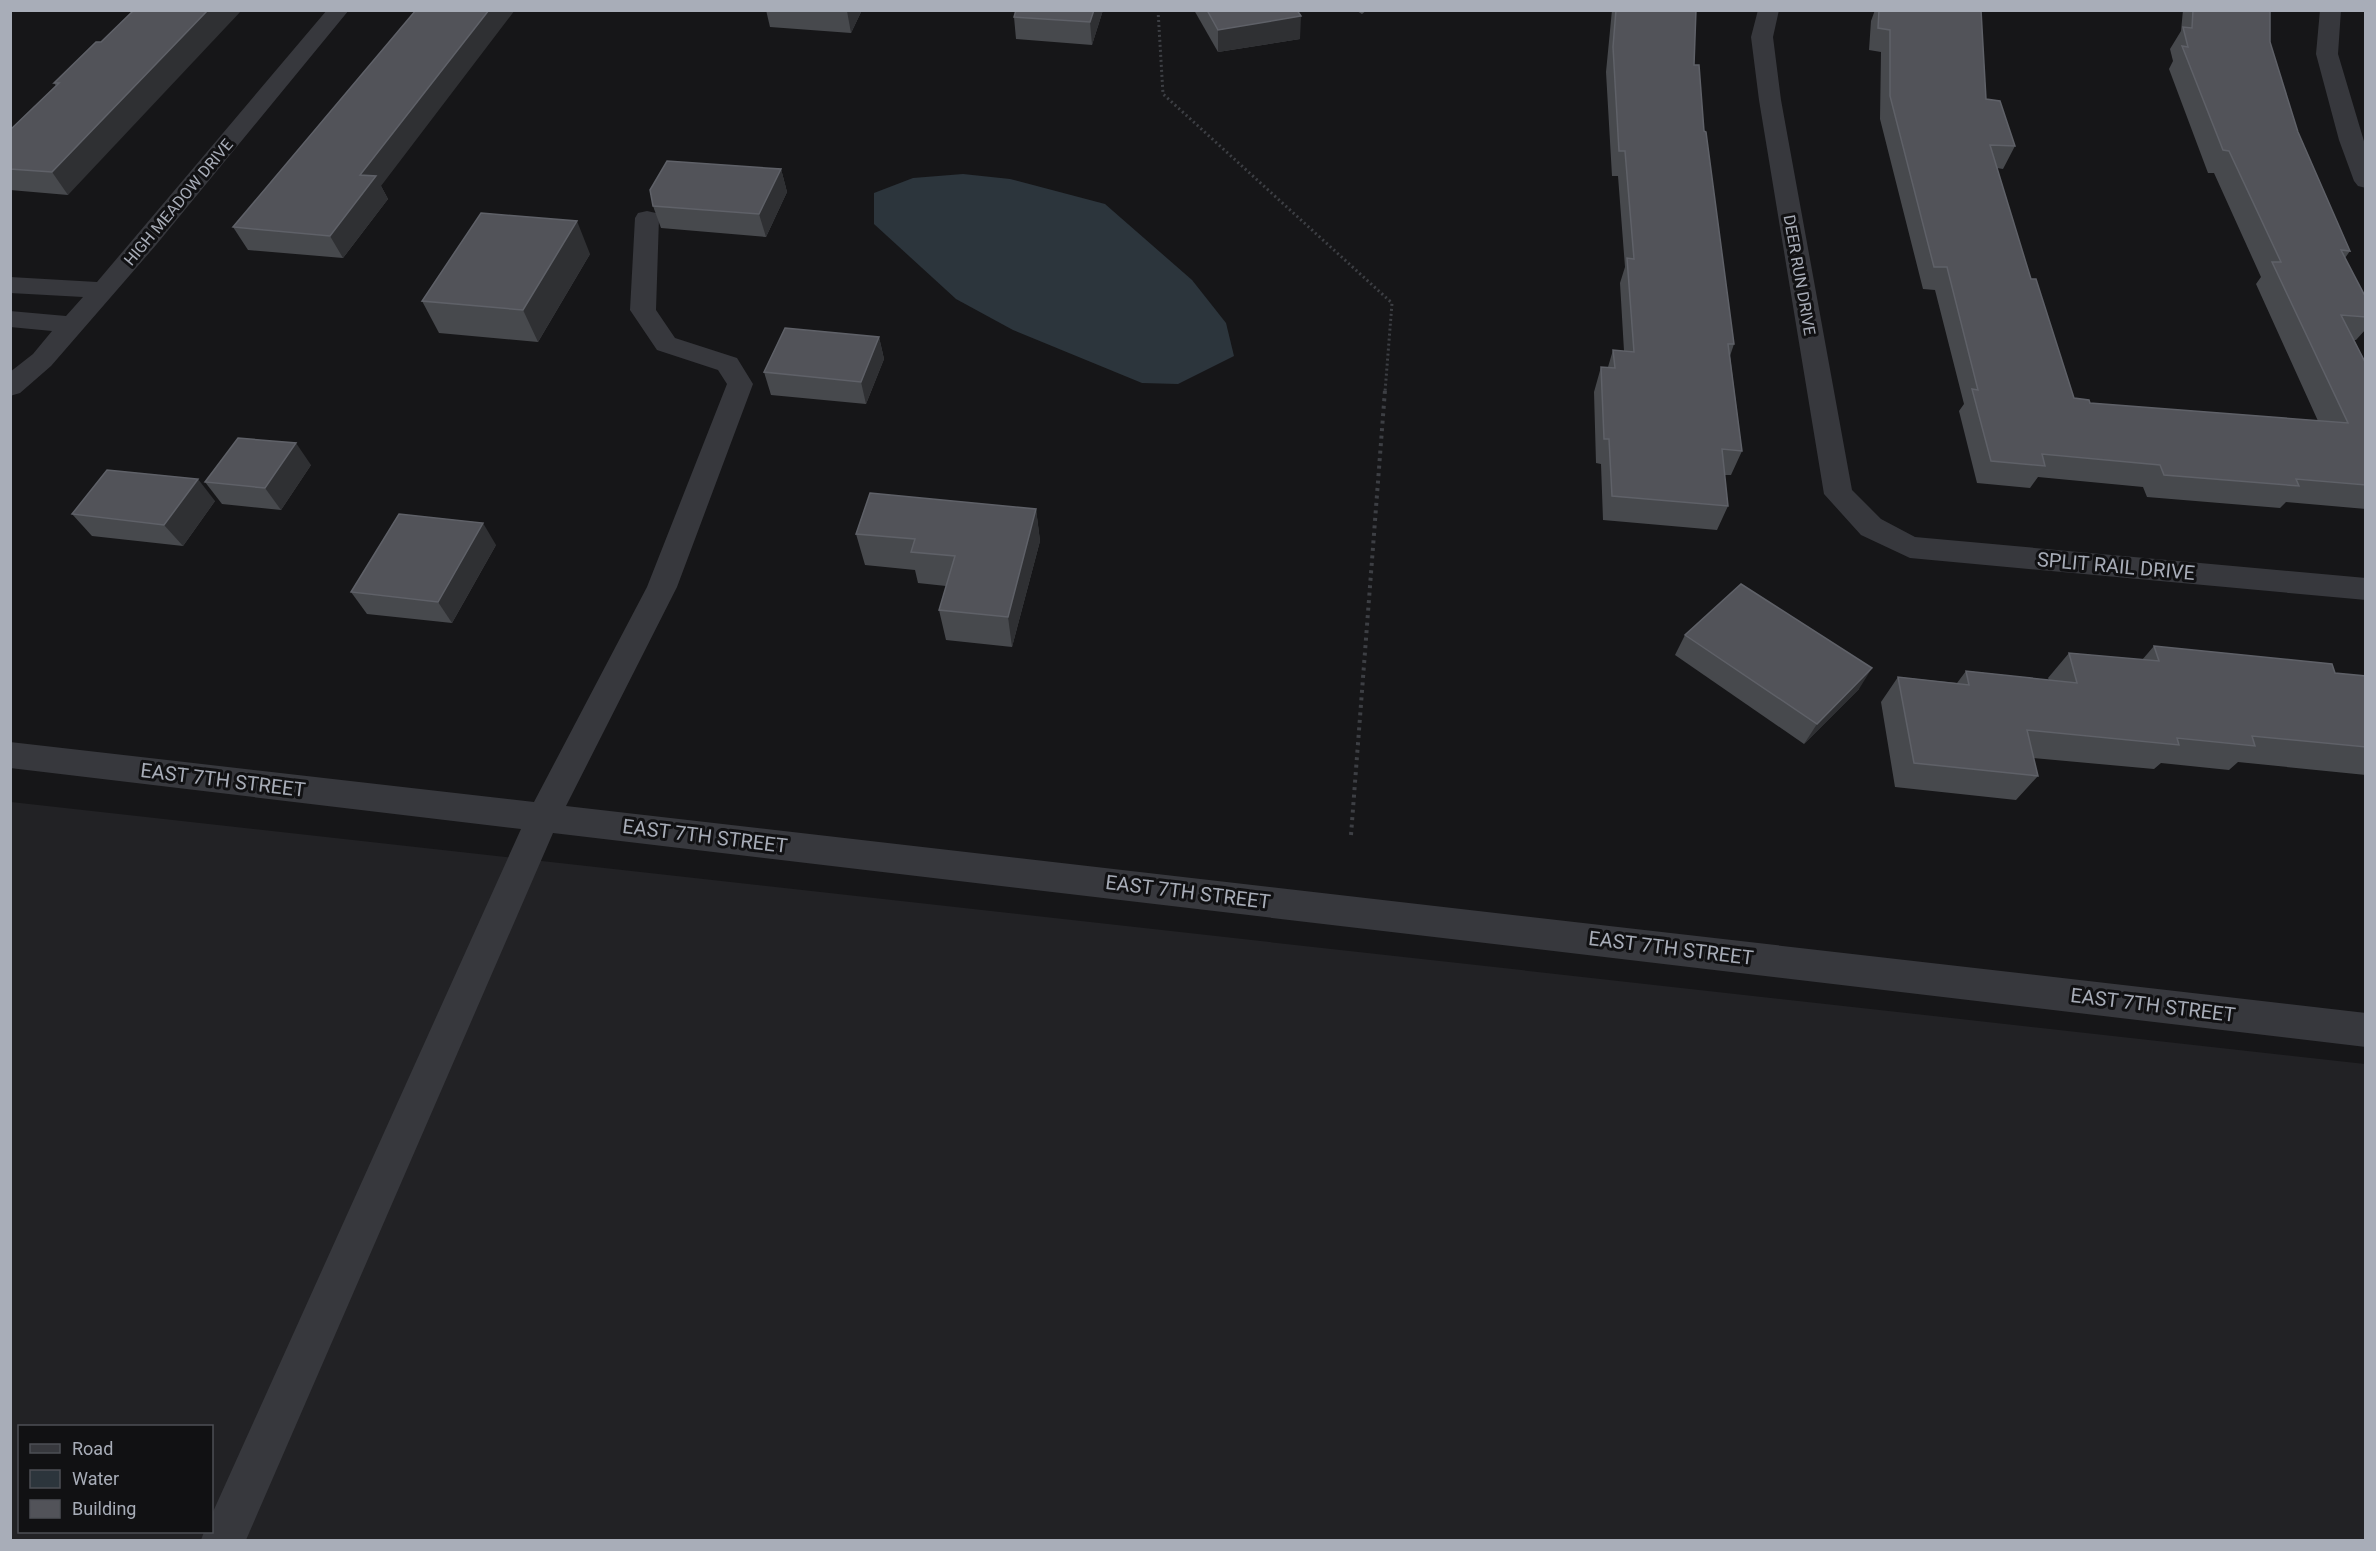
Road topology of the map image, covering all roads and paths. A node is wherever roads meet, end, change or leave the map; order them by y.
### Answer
1 (339, 10) edge
2 (1158, 10) edge
3 (1769, 10) edge
4 (2331, 10) edge
5 (2358, 140) edge
6 (2366, 181) edge
7 (648, 218) edge
8 (10, 285) edge
9 (104, 290) junction
10 (10, 319) edge
11 (73, 325) junction
12 (10, 387) edge
13 (1871, 527) joint
14 (2366, 589) edge
15 (10, 755) edge
16 (543, 818) junction
17 (1351, 835) dead end
18 (2366, 1030) edge
19 (223, 1540) edge

1 - 9 street, HIGH MEADOW DRIVE
2 - 17 path
3 - 13 street, DEER RUN DRIVE
4 - 5 street
5 - 6 street
7 - 16 street
8 - 9 street
9 - 11 street, HIGH MEADOW DRIVE
10 - 11 street
11 - 12 street, HIGH MEADOW DRIVE
13 - 14 street, SPLIT RAIL DRIVE
15 - 16 street, EAST 7TH STREET
16 - 18 street, EAST 7TH STREET
16 - 19 street

